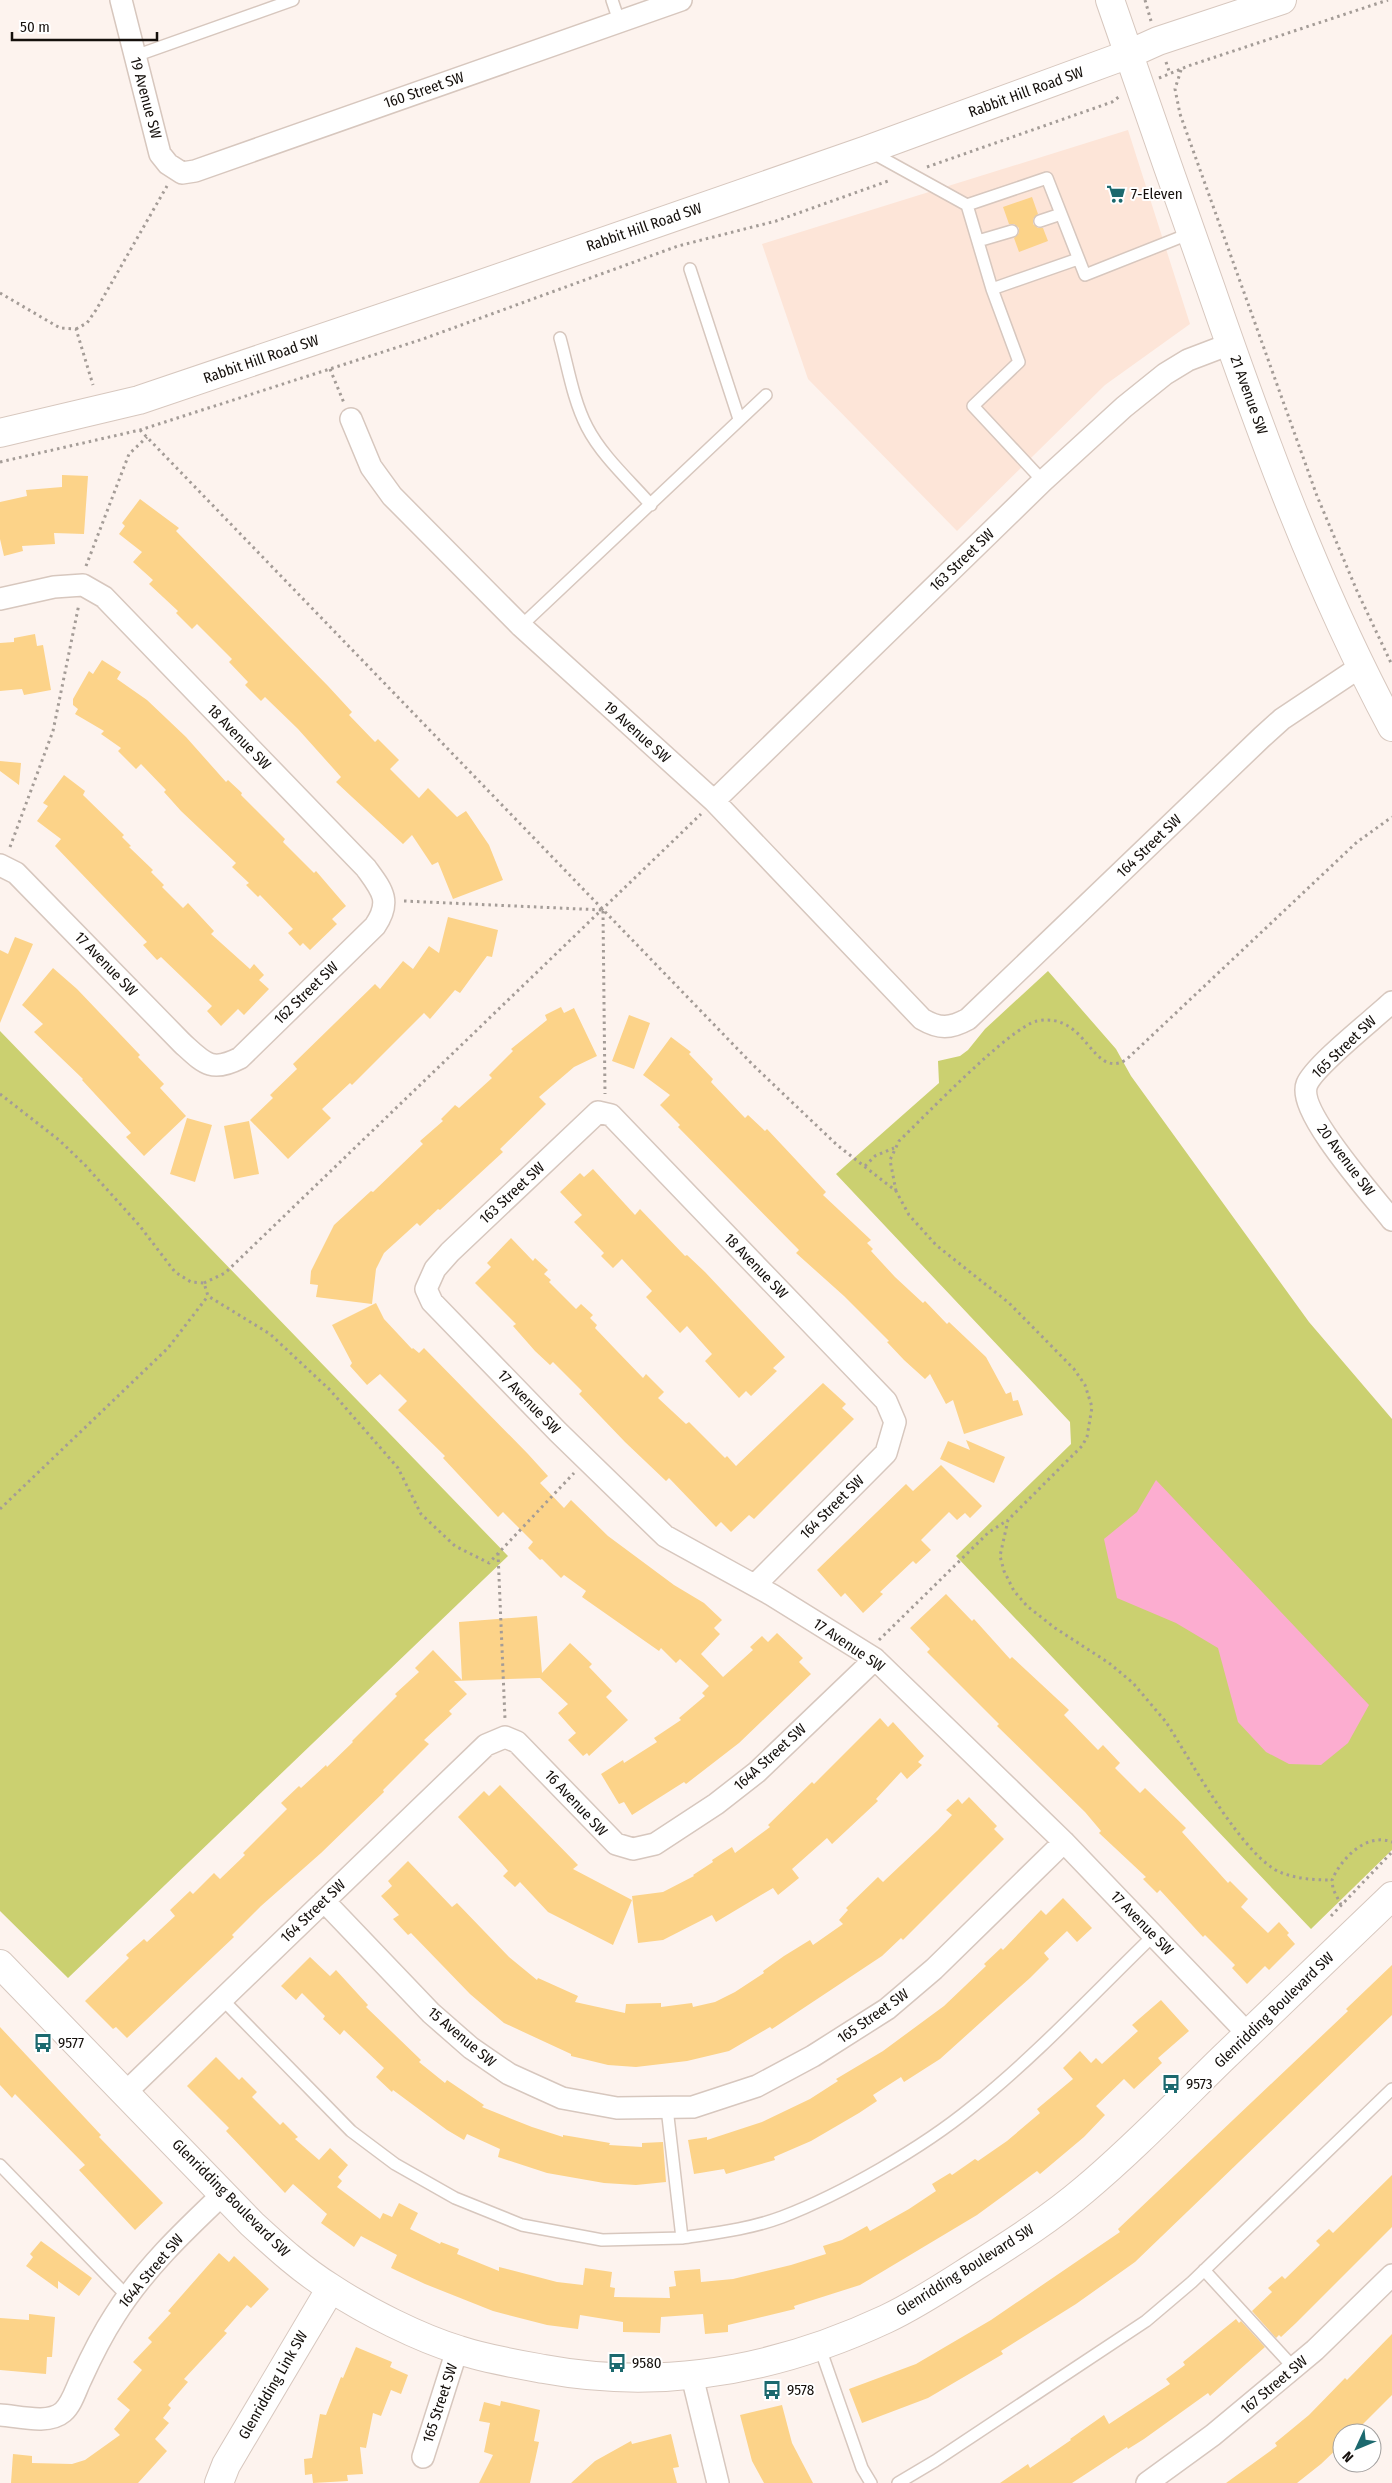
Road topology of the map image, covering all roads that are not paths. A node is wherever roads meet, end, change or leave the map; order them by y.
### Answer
1 (121, 0) edge
2 (293, 0) edge
3 (612, 0) edge
4 (681, 0) edge
5 (1110, 0) edge
6 (1282, 0) edge
7 (619, 21) junction
8 (1129, 54) junction
9 (135, 56) junction
10 (867, 150) junction
11 (172, 167) joint
12 (967, 205) junction
13 (1061, 214) junction
14 (1040, 221) dead end
15 (1012, 230) dead end
16 (1191, 233) junction
17 (978, 241) junction
18 (1078, 259) junction
19 (690, 269) dead end
20 (992, 289) junction
21 (560, 338) dead end
22 (1230, 344) junction
23 (766, 395) dead end
24 (739, 419) junction
25 (351, 420) road end
26 (0, 433) edge
27 (1043, 480) junction
28 (651, 505) junction
29 (0, 599) edge
30 (522, 626) junction
31 (1360, 667) junction
32 (1392, 727) edge
33 (714, 802) junction
34 (2, 866) edge
35 (385, 900) joint
36 (1392, 1002) edge
37 (942, 1028) joint
38 (211, 1065) joint
39 (1305, 1097) joint
40 (608, 1114) joint
41 (1392, 1220) edge
42 (426, 1289) joint
43 (896, 1422) joint
44 (755, 1585) junction
45 (871, 1656) junction
46 (506, 1737) joint
47 (1064, 1842) junction
48 (655, 1844) joint
49 (1392, 1896) edge
50 (324, 1901) junction
51 (1154, 1935) junction
52 (0, 1964) edge
53 (221, 1998) junction
54 (1248, 2034) junction
55 (1392, 2089) edge
56 (126, 2092) junction
57 (667, 2108) junction
58 (0, 2165) edge
59 (224, 2194) junction
60 (682, 2238) junction
61 (1204, 2270) junction
62 (1392, 2275) edge
63 (331, 2288) junction
64 (128, 2296) junction
65 (820, 2348) junction
66 (457, 2350) junction
67 (1294, 2368) junction
68 (692, 2376) junction
69 (0, 2415) edge
70 (423, 2457) dead end
71 (219, 2483) edge
72 (718, 2483) edge
73 (871, 2483) edge
74 (898, 2483) edge
75 (1147, 2483) edge

1 - 9 street, 19 Avenue SW
2 - 9 lane
3 - 7 lane
4 - 7 street, 160 Street SW
5 - 8 street, 21 Avenue SW
6 - 8 street, Rabbit Hill Road SW
7 - 11 street, 160 Street SW
8 - 10 street, Rabbit Hill Road SW
8 - 16 street, 21 Avenue SW
9 - 11 street, 19 Avenue SW
10 - 12 lane
10 - 26 street, Rabbit Hill Road SW
12 - 13 lane
12 - 17 lane
13 - 14 lane
13 - 18 lane
15 - 17 lane
16 - 18 lane
16 - 22 street, 21 Avenue SW
17 - 20 lane
18 - 20 lane
19 - 24 lane
20 - 27 lane
21 - 28 lane
22 - 27 street, 163 Street SW
22 - 31 street, 21 Avenue SW
23 - 24 lane
24 - 28 lane
25 - 30 street, 19 Avenue SW
27 - 33 street, 163 Street SW
28 - 30 lane
29 - 35 street, 18 Avenue SW
30 - 33 street, 19 Avenue SW
31 - 32 street, 21 Avenue SW
31 - 37 street, 164 Street SW
33 - 37 street, 19 Avenue SW
34 - 38 street, 17 Avenue SW
35 - 38 street, 162 Street SW
36 - 39 street, 165 Street SW
39 - 41 street, 20 Avenue SW
40 - 42 street, 163 Street SW
40 - 43 street, 18 Avenue SW
42 - 44 street, 17 Avenue SW
43 - 44 street, 164 Street SW
44 - 45 street, 17 Avenue SW
45 - 47 street, 17 Avenue SW
45 - 48 street, 164A Street SW
46 - 48 street, 16 Avenue SW
46 - 50 street, 164 Street SW
47 - 51 street, 17 Avenue SW
47 - 57 street, 165 Street SW
49 - 54 street, Glenridding Boulevard SW
50 - 53 street, 164 Street SW
50 - 57 street, 15 Avenue SW
51 - 54 street, 17 Avenue SW
51 - 60 lane
52 - 56 street, Glenridding Boulevard SW
53 - 56 street, 164 Street SW
53 - 60 lane
54 - 65 street, Glenridding Boulevard SW
55 - 61 lane
56 - 59 street, Glenridding Boulevard SW
57 - 60 lane
58 - 64 lane
59 - 63 street, Glenridding Boulevard SW
59 - 64 street, 164A Street SW
61 - 67 lane
61 - 74 lane
62 - 67 street, 167 Street SW
63 - 66 street, Glenridding Boulevard SW
63 - 71 street, Glenridding Link SW
64 - 69 street, 164A Street SW
65 - 68 street, Glenridding Boulevard SW
65 - 73 lane
66 - 68 street, Glenridding Boulevard SW
66 - 70 street, 165 Street SW
67 - 75 street, 167 Street SW
68 - 72 street

